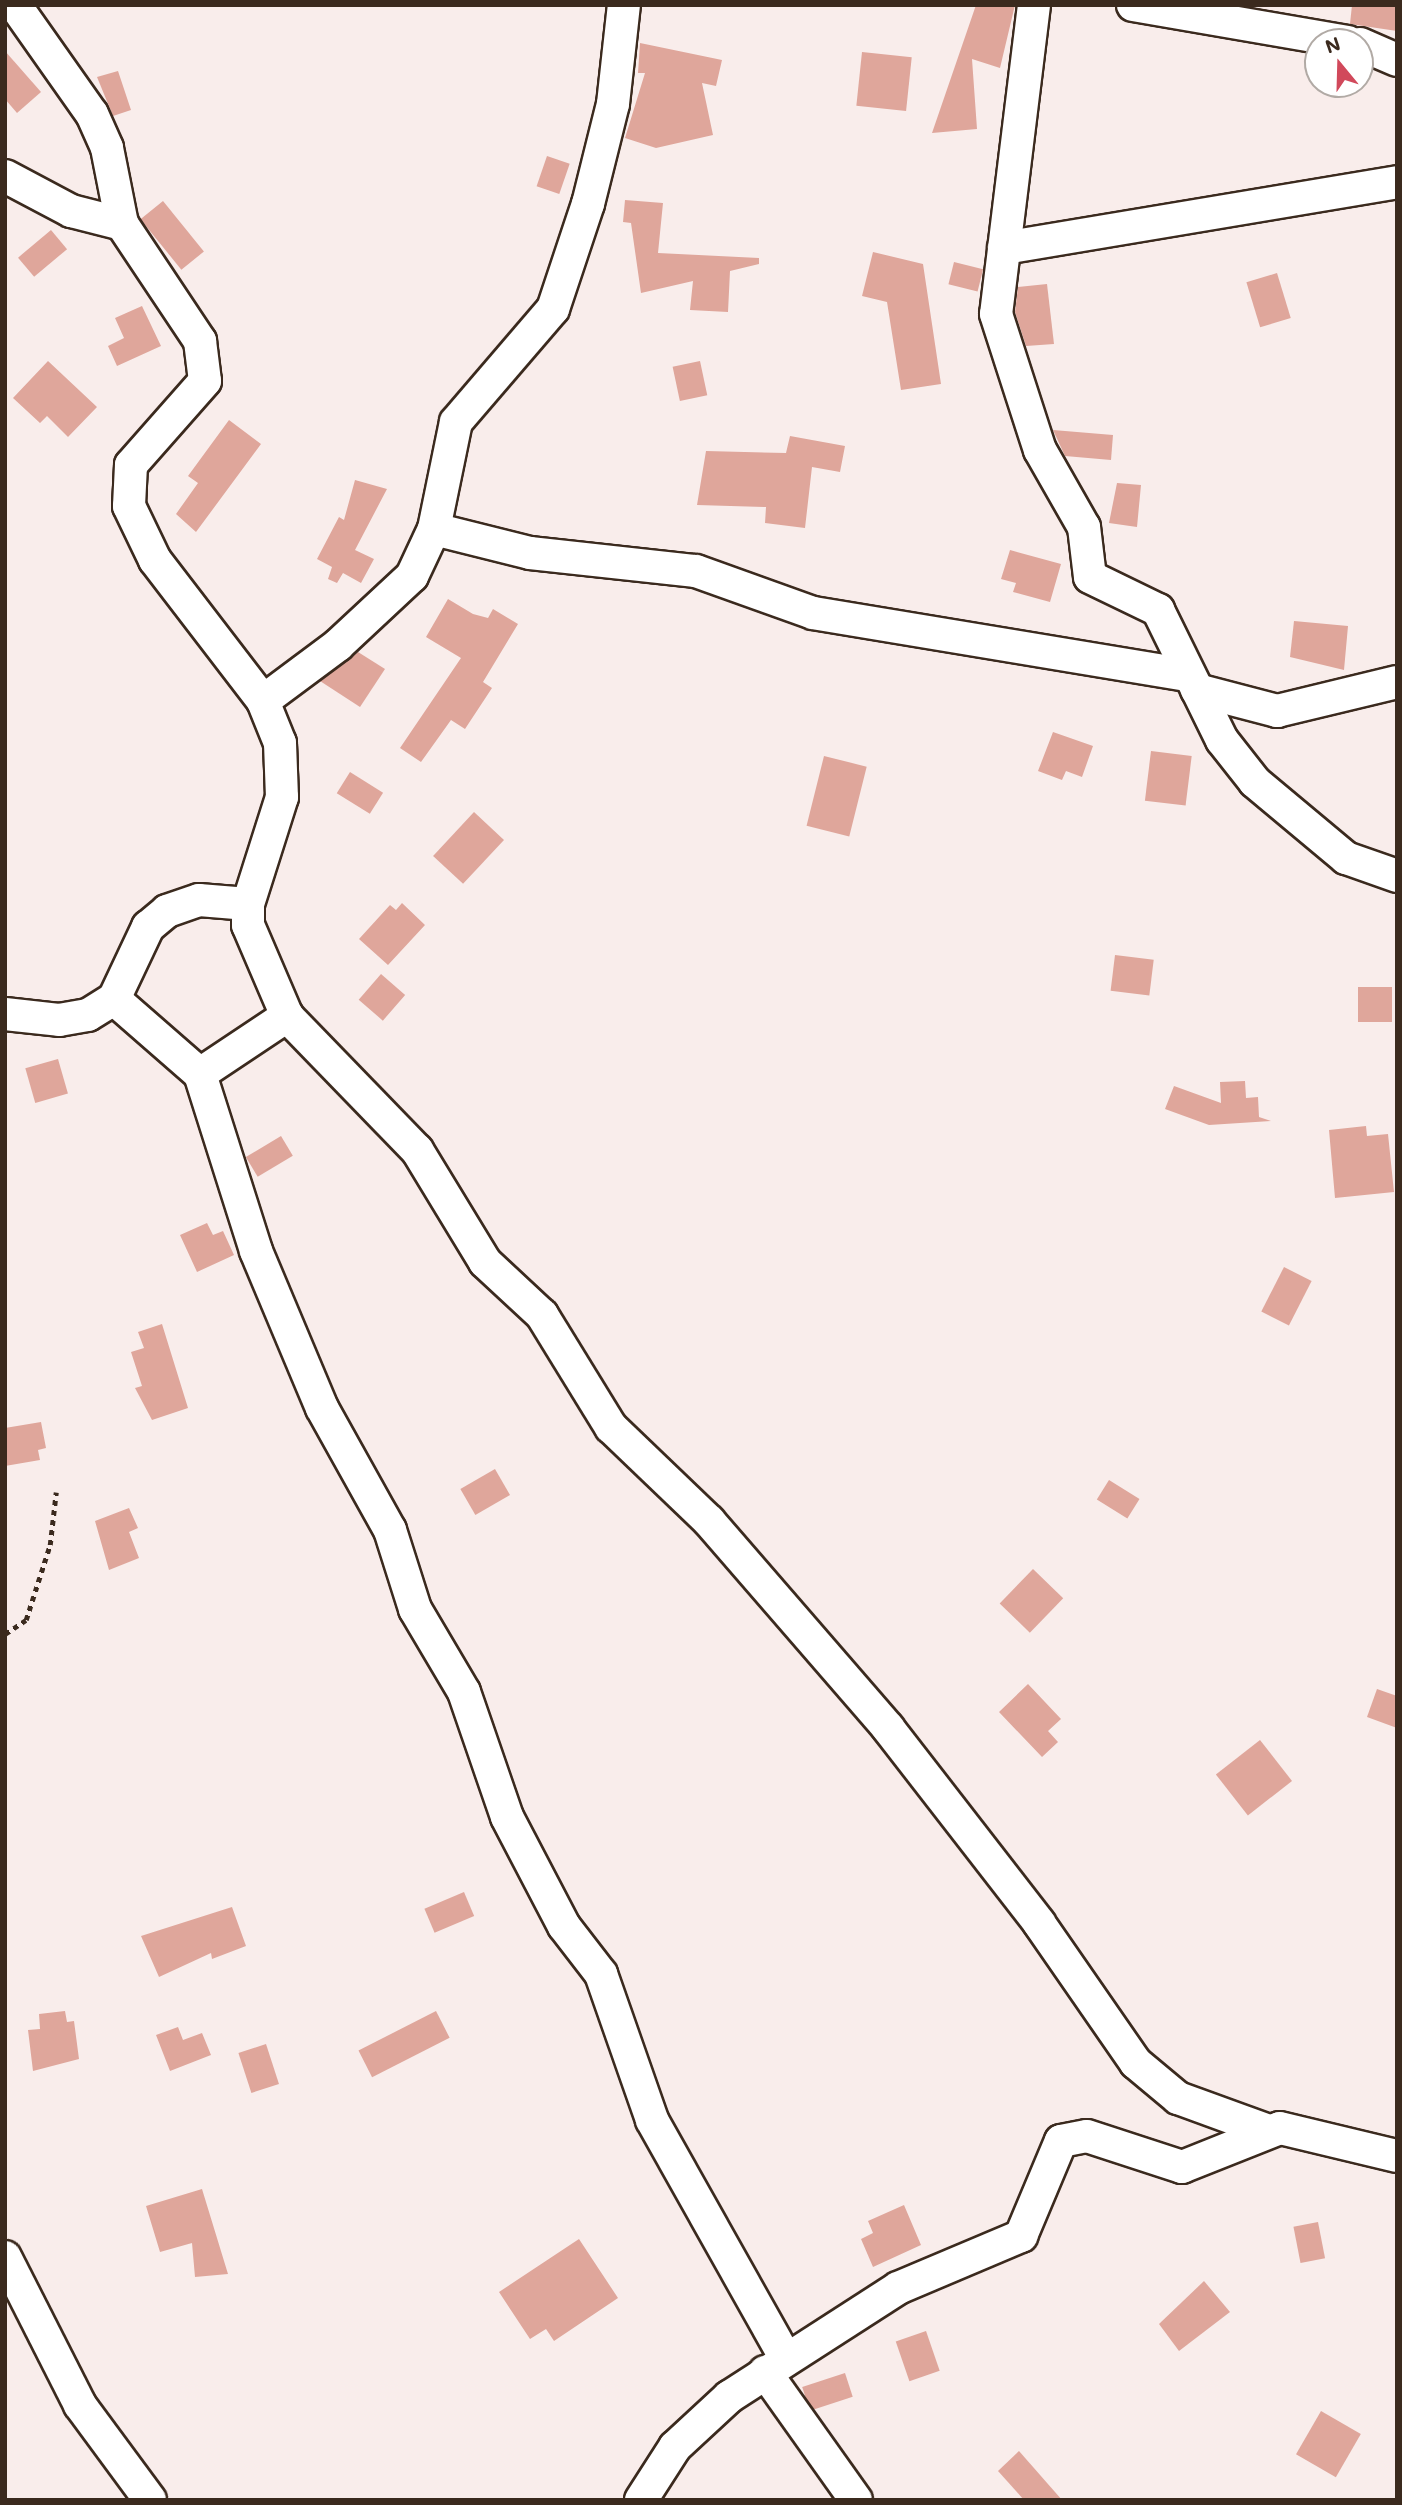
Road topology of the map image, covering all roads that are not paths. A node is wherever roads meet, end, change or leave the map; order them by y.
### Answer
1 (15, 5) edge
2 (624, 5) edge
3 (1034, 5) edge
4 (1133, 5) edge
5 (1260, 16) edge
6 (1304, 29) edge
7 (1374, 50) edge
8 (1397, 60) edge
9 (5, 176) edge
10 (1397, 181) edge
11 (122, 224) junction
12 (1004, 248) junction
13 (434, 529) junction
14 (1193, 682) junction
15 (1397, 682) edge
16 (263, 701) junction
17 (1397, 876) edge
18 (248, 904) junction
19 (114, 999) junction
20 (5, 1014) edge
21 (287, 1016) junction
22 (200, 1074) junction
23 (1266, 2130) junction
24 (1397, 2156) edge
25 (5, 2258) edge
26 (775, 2366) junction
27 (150, 2500) edge
28 (641, 2500) edge
29 (856, 2500) edge

1 - 11 street
2 - 13 street
3 - 12 street
4 - 5 street
5 - 6 street
7 - 8 street
9 - 11 street
10 - 12 street
11 - 16 street
12 - 14 street
13 - 14 street
13 - 16 street
14 - 15 street
14 - 17 street
16 - 18 street
18 - 19 street
18 - 21 street
19 - 20 street
19 - 22 street
21 - 22 street
21 - 23 street
22 - 26 street
23 - 24 street
23 - 26 street
25 - 27 street
26 - 28 street
26 - 29 street

